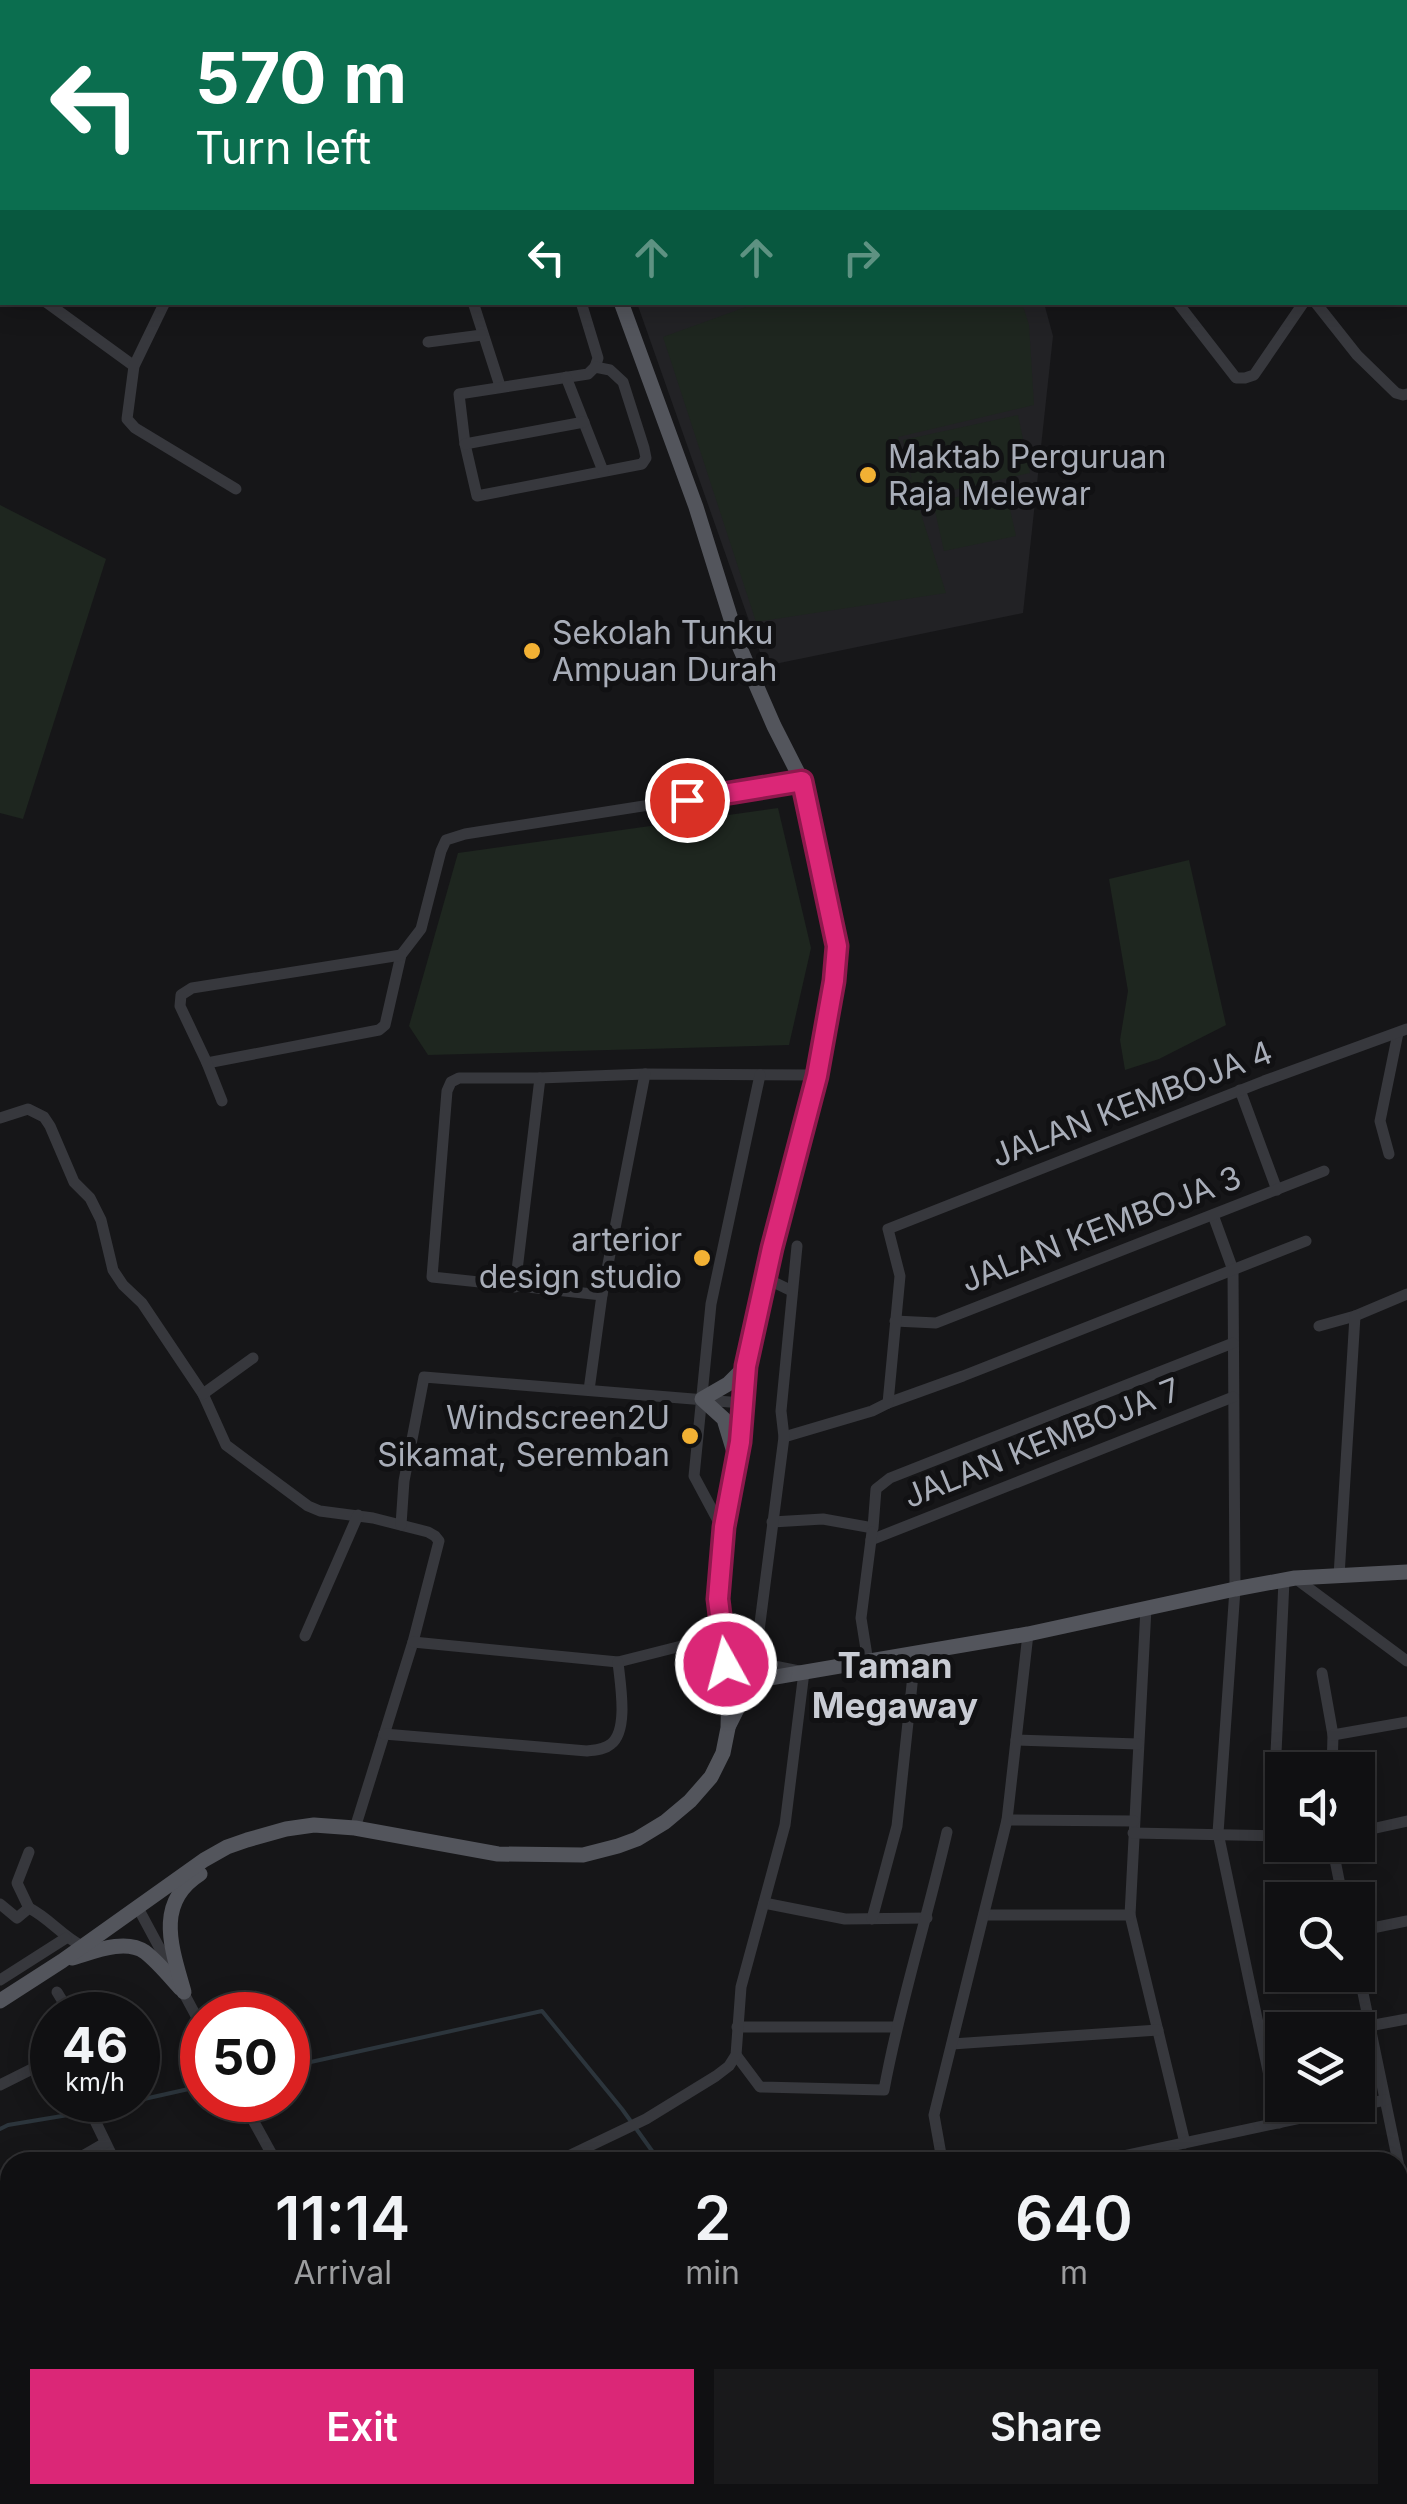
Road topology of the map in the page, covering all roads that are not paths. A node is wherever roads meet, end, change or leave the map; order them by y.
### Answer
1 (50, 305) edge
2 (164, 305) edge
3 (474, 305) edge
4 (581, 305) edge
5 (622, 305) edge
6 (1179, 305) edge
7 (1302, 305) edge
8 (1317, 305) edge
9 (482, 335) junction
10 (428, 342) dead end
11 (134, 366) junction
12 (595, 367) junction
13 (566, 377) junction
14 (500, 386) junction
15 (1405, 394) edge
16 (584, 422) junction
17 (464, 444) junction
18 (603, 470) junction
19 (236, 489) dead end
20 (802, 781) junction
21 (401, 956) junction
22 (1402, 1031) edge
23 (207, 1063) junction
24 (645, 1074) junction
25 (760, 1075) junction
26 (817, 1076) junction
27 (540, 1078) junction
28 (1240, 1090) junction
29 (222, 1101) dead end
30 (0, 1118) edge
31 (1388, 1154) dead end
32 (1324, 1172) dead end
33 (1276, 1190) junction
34 (1213, 1215) junction
35 (1306, 1241) dead end
36 (796, 1246) dead end
37 (1233, 1270) junction
38 (765, 1278) junction
39 (515, 1287) junction
40 (792, 1291) junction
41 (1407, 1294) edge
42 (602, 1295) junction
43 (1355, 1316) junction
44 (895, 1321) junction
45 (1319, 1326) dead end
46 (1233, 1343) junction
47 (252, 1358) dead end
48 (746, 1366) junction
49 (589, 1390) junction
50 (202, 1394) junction
51 (1234, 1397) junction
52 (702, 1399) junction
53 (888, 1402) junction
54 (742, 1403) junction
55 (784, 1437) junction
56 (736, 1460) junction
57 (358, 1515) junction
58 (772, 1522) junction
59 (401, 1525) junction
60 (724, 1530) junction
61 (872, 1534) junction
62 (1407, 1572) edge
63 (1339, 1576) junction
64 (1289, 1580) junction
65 (1235, 1589) junction
66 (1146, 1608) junction
67 (1028, 1634) junction
68 (305, 1636) dead end
69 (722, 1640) junction
70 (413, 1642) junction
71 (911, 1654) junction
72 (1406, 1660) edge
73 (618, 1662) junction
74 (868, 1662) junction
75 (804, 1672) junction
76 (1322, 1674) dead end
77 (776, 1677) junction
78 (729, 1686) junction
79 (1407, 1722) edge
80 (728, 1728) junction
81 (384, 1734) junction
82 (1333, 1735) junction
83 (1016, 1740) junction
84 (1138, 1744) junction
85 (1277, 1752) edge
86 (1333, 1752) edge
87 (1007, 1820) junction
88 (1407, 1821) edge
89 (1134, 1827) junction
90 (355, 1828) junction
91 (1375, 1828) edge
92 (286, 1829) junction
93 (947, 1832) dead end
94 (1218, 1833) junction
95 (1265, 1835) edge
96 (29, 1852) dead end
97 (764, 1903) junction
98 (0, 1904) edge
99 (137, 1906) junction
100 (29, 1908) junction
101 (984, 1914) junction
102 (1130, 1915) junction
103 (926, 1918) junction
104 (872, 1919) junction
105 (1407, 1921) edge
106 (1375, 1928) edge
107 (66, 1938) junction
108 (82, 1946) junction
109 (62, 1961) junction
110 (0, 1980) edge
111 (184, 1992) junction
112 (0, 2002) edge
113 (1407, 2018) edge
114 (1375, 2025) edge
115 (896, 2027) junction
116 (737, 2028) junction
117 (1158, 2030) junction
118 (952, 2044) junction
119 (736, 2055) junction
120 (1375, 2056) edge
121 (30, 2070) edge
122 (0, 2085) edge
123 (1384, 2100) junction
124 (95, 2122) edge
125 (253, 2122) edge
126 (1279, 2123) junction
127 (1185, 2143) junction
128 (105, 2144) junction
129 (90, 2152) edge
130 (109, 2152) edge
131 (269, 2152) edge
132 (578, 2152) edge
133 (941, 2152) edge
134 (1150, 2152) edge
135 (1396, 2152) edge

1 - 11 street
2 - 11 street
3 - 9 street
4 - 12 street
5 - 20 main road
6 - 7 street
8 - 15 street
9 - 10 street
9 - 14 street
11 - 19 street
12 - 13 street
12 - 18 street
13 - 14 street
13 - 16 street
14 - 17 street
16 - 17 street
16 - 18 street
17 - 18 street
20 - 21 street
20 - 26 main road
21 - 23 street
21 - 23 street
22 - 28 street, JALAN KEMBOJA 4
22 - 31 street
23 - 29 street
24 - 25 street
24 - 27 street
24 - 42 street
25 - 26 street
25 - 52 street
26 - 38 main road
27 - 39 street
27 - 39 street
28 - 33 street
28 - 44 street, JALAN KEMBOJA 4
30 - 50 street
32 - 33 street, JALAN KEMBOJA 3
33 - 34 street, JALAN KEMBOJA 3
34 - 37 street
34 - 44 street, JALAN KEMBOJA 3
35 - 37 street
36 - 40 street
37 - 46 street
37 - 53 street
38 - 40 street
38 - 48 main road
39 - 42 street
40 - 55 street
41 - 43 street
42 - 49 street
43 - 45 street
43 - 63 street
44 - 53 street
46 - 51 street
46 - 61 street
47 - 50 street
48 - 52 main road
48 - 54 main road
49 - 52 street
49 - 59 street
50 - 57 street
51 - 61 street, JALAN KEMBOJA 7
51 - 65 street
52 - 54 street
52 - 56 main road
52 - 60 street
53 - 55 street
54 - 56 main road
55 - 58 street
56 - 60 main road
57 - 59 street
57 - 68 street
58 - 61 street
58 - 75 street
59 - 70 street
60 - 69 main road
61 - 74 street
62 - 63 main road
63 - 64 main road
64 - 65 main road
64 - 72 street
64 - 85 street
65 - 66 main road
65 - 94 street
66 - 67 main road
66 - 84 street
67 - 71 main road
67 - 83 street
69 - 73 street
69 - 77 main road
69 - 78 main road
70 - 73 street
70 - 81 street
71 - 74 main road
71 - 104 street
73 - 81 street
74 - 75 main road
75 - 77 main road
75 - 97 street
76 - 82 street
77 - 78 main road
77 - 80 main road
78 - 80 main road
79 - 82 street
80 - 90 main road
81 - 90 street
82 - 86 street
83 - 84 street
83 - 87 street
84 - 89 street
87 - 89 street
87 - 101 street
88 - 91 street
89 - 94 street
89 - 102 street
90 - 92 main road
92 - 99 main road
92 - 111 main road
93 - 103 street
94 - 95 street
94 - 126 street
96 - 100 street
97 - 104 street
97 - 116 street
98 - 100 street
99 - 108 main road
99 - 111 street
100 - 107 street
101 - 102 street
101 - 118 street
102 - 117 street
103 - 104 street
103 - 115 street
105 - 106 street
107 - 108 street
107 - 110 street
108 - 109 main road
109 - 111 main road
109 - 112 main road
113 - 114 street
115 - 116 street
115 - 119 street
116 - 119 street
117 - 118 street
117 - 127 street
118 - 133 street
119 - 132 street
120 - 123 street
121 - 122 street
123 - 126 street
123 - 135 street
124 - 128 street
125 - 131 street
126 - 127 street
127 - 134 street
128 - 129 street
128 - 130 street

